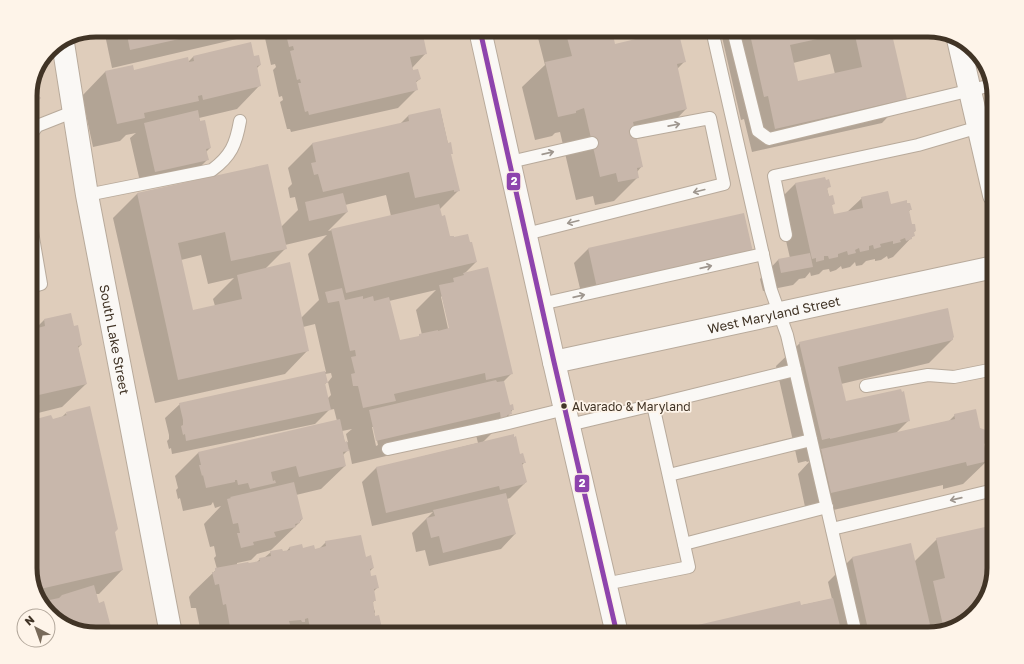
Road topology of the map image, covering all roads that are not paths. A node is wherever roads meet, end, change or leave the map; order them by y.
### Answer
1 (482, 37) edge
2 (714, 37) edge
3 (735, 37) edge
4 (960, 46) edge
5 (63, 47) edge
6 (986, 87) edge
7 (970, 91) junction
8 (75, 111) junction
9 (240, 121) dead end
10 (37, 126) edge
11 (979, 127) junction
12 (636, 132) dead end
13 (592, 143) dead end
14 (510, 162) junction
15 (987, 163) edge
16 (87, 195) junction
17 (526, 234) junction
18 (786, 235) dead end
19 (763, 254) junction
20 (37, 261) edge
21 (987, 268) edge
22 (37, 285) edge
23 (541, 304) junction
24 (779, 313) junction
25 (554, 362) junction
26 (795, 370) junction
27 (987, 371) edge
28 (866, 386) dead end
29 (652, 405) junction
30 (567, 417) junction
31 (811, 440) junction
32 (388, 449) dead end
33 (669, 475) junction
34 (987, 492) edge
35 (827, 507) junction
36 (832, 529) junction
37 (684, 544) junction
38 (606, 584) junction
39 (170, 627) edge
40 (615, 627) edge
41 (854, 627) edge

1 - 14 street
2 - 19 lane
3 - 7 lane
4 - 7 street
5 - 8 street, South Lake Street
6 - 7 lane
7 - 11 street
8 - 10 lane
8 - 16 street, South Lake Street
9 - 16 lane
11 - 15 street
11 - 18 lane
12 -> 17 lane
14 -> 13 lane
14 - 17 street
16 - 39 street, South Lake Street
17 - 23 street
23 -> 19 lane
19 - 24 lane
20 - 22 lane
21 - 24 street, West Maryland Street
23 - 25 street
24 - 25 street, West Maryland Street
24 - 26 lane
25 - 30 street
26 - 29 lane
26 - 31 lane
27 - 28 lane
29 - 30 lane
29 - 33 lane
30 - 32 lane
30 - 38 street
31 - 33 lane
31 - 35 lane
33 - 37 lane
34 -> 36 lane
35 - 36 lane
35 - 37 lane
36 - 41 lane
37 - 38 lane
38 - 40 street

